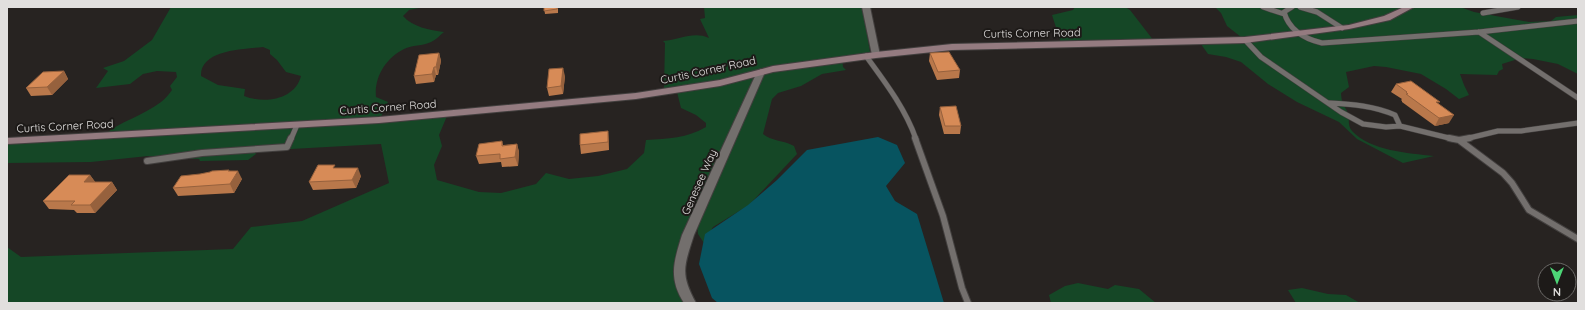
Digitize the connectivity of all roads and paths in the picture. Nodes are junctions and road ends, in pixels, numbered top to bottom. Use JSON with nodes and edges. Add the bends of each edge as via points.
{"nodes":[{"id":1,"x":866,"y":7,"type":"edge"},
{"id":2,"x":1263,"y":7,"type":"edge"},
{"id":3,"x":1292,"y":7,"type":"edge"},
{"id":4,"x":1300,"y":7,"type":"edge"},
{"id":5,"x":1410,"y":7,"type":"edge"},
{"id":6,"x":1518,"y":7,"type":"edge"},
{"id":7,"x":1483,"y":12,"type":"dead end"},
{"id":8,"x":1284,"y":14,"type":"junction"},
{"id":9,"x":1578,"y":21,"type":"edge"},
{"id":10,"x":1342,"y":28,"type":"junction"},
{"id":11,"x":1479,"y":32,"type":"junction"},
{"id":12,"x":1300,"y":34,"type":"junction"},
{"id":13,"x":1245,"y":40,"type":"junction"},
{"id":14,"x":876,"y":55,"type":"junction"},
{"id":15,"x":866,"y":56,"type":"junction"},
{"id":16,"x":761,"y":72,"type":"junction"},
{"id":17,"x":1578,"y":98,"type":"edge"},
{"id":18,"x":1329,"y":104,"type":"junction"},
{"id":19,"x":1578,"y":123,"type":"edge"},
{"id":20,"x":296,"y":125,"type":"junction"},
{"id":21,"x":1400,"y":126,"type":"junction"},
{"id":22,"x":1459,"y":140,"type":"junction"},
{"id":23,"x":7,"y":141,"type":"edge"},
{"id":24,"x":147,"y":161,"type":"dead end"},
{"id":25,"x":1578,"y":239,"type":"edge"},
{"id":26,"x":690,"y":303,"type":"edge"},
{"id":27,"x":968,"y":303,"type":"edge"}],
"edges":[{"from":1,"to":14,"type":"street"},
{"from":2,"to":8,"type":"lane"},
{"from":3,"to":8,"type":"lane"},
{"from":4,"to":10,"type":"lane","via":[[1319,14]]},
{"from":5,"to":10,"type":"street","name":"Curtis Corner Road","via":[[1387,18]]},
{"from":6,"to":7,"type":"lane"},
{"from":8,"to":12,"type":"lane"},
{"from":9,"to":11,"type":"lane"},
{"from":10,"to":12,"type":"street","name":"Curtis Corner Road"},
{"from":11,"to":12,"type":"lane","via":[[1334,43],[1313,41]]},
{"from":11,"to":17,"type":"lane"},
{"from":12,"to":13,"type":"street","name":"Curtis Corner Road"},
{"from":13,"to":14,"type":"street","name":"Curtis Corner Road","via":[[972,45]]},
{"from":13,"to":18,"type":"lane","via":[[1261,57]]},
{"from":14,"to":15,"type":"street","name":"Curtis Corner Road"},
{"from":15,"to":16,"type":"street","name":"Curtis Corner Road"},
{"from":15,"to":27,"type":"lane","via":[[911,124],[943,216]]},
{"from":16,"to":20,"type":"street","name":"Curtis Corner Road","via":[[697,87],[636,96],[379,120]]},
{"from":16,"to":26,"type":"street","name":"Genesee Way","via":[[688,235],[682,254],[679,278],[683,294]]},
{"from":18,"to":21,"type":"lane","via":[[1363,124]]},
{"from":18,"to":21,"type":"lane","via":[[1365,105],[1383,109],[1394,115]]},
{"from":19,"to":22,"type":"lane","via":[[1498,131]]},
{"from":20,"to":23,"type":"street","name":"Curtis Corner Road"},
{"from":20,"to":24,"type":"lane","via":[[287,146],[202,153]]},
{"from":21,"to":22,"type":"lane"},
{"from":22,"to":25,"type":"lane","via":[[1503,173],[1529,210]]}]}
